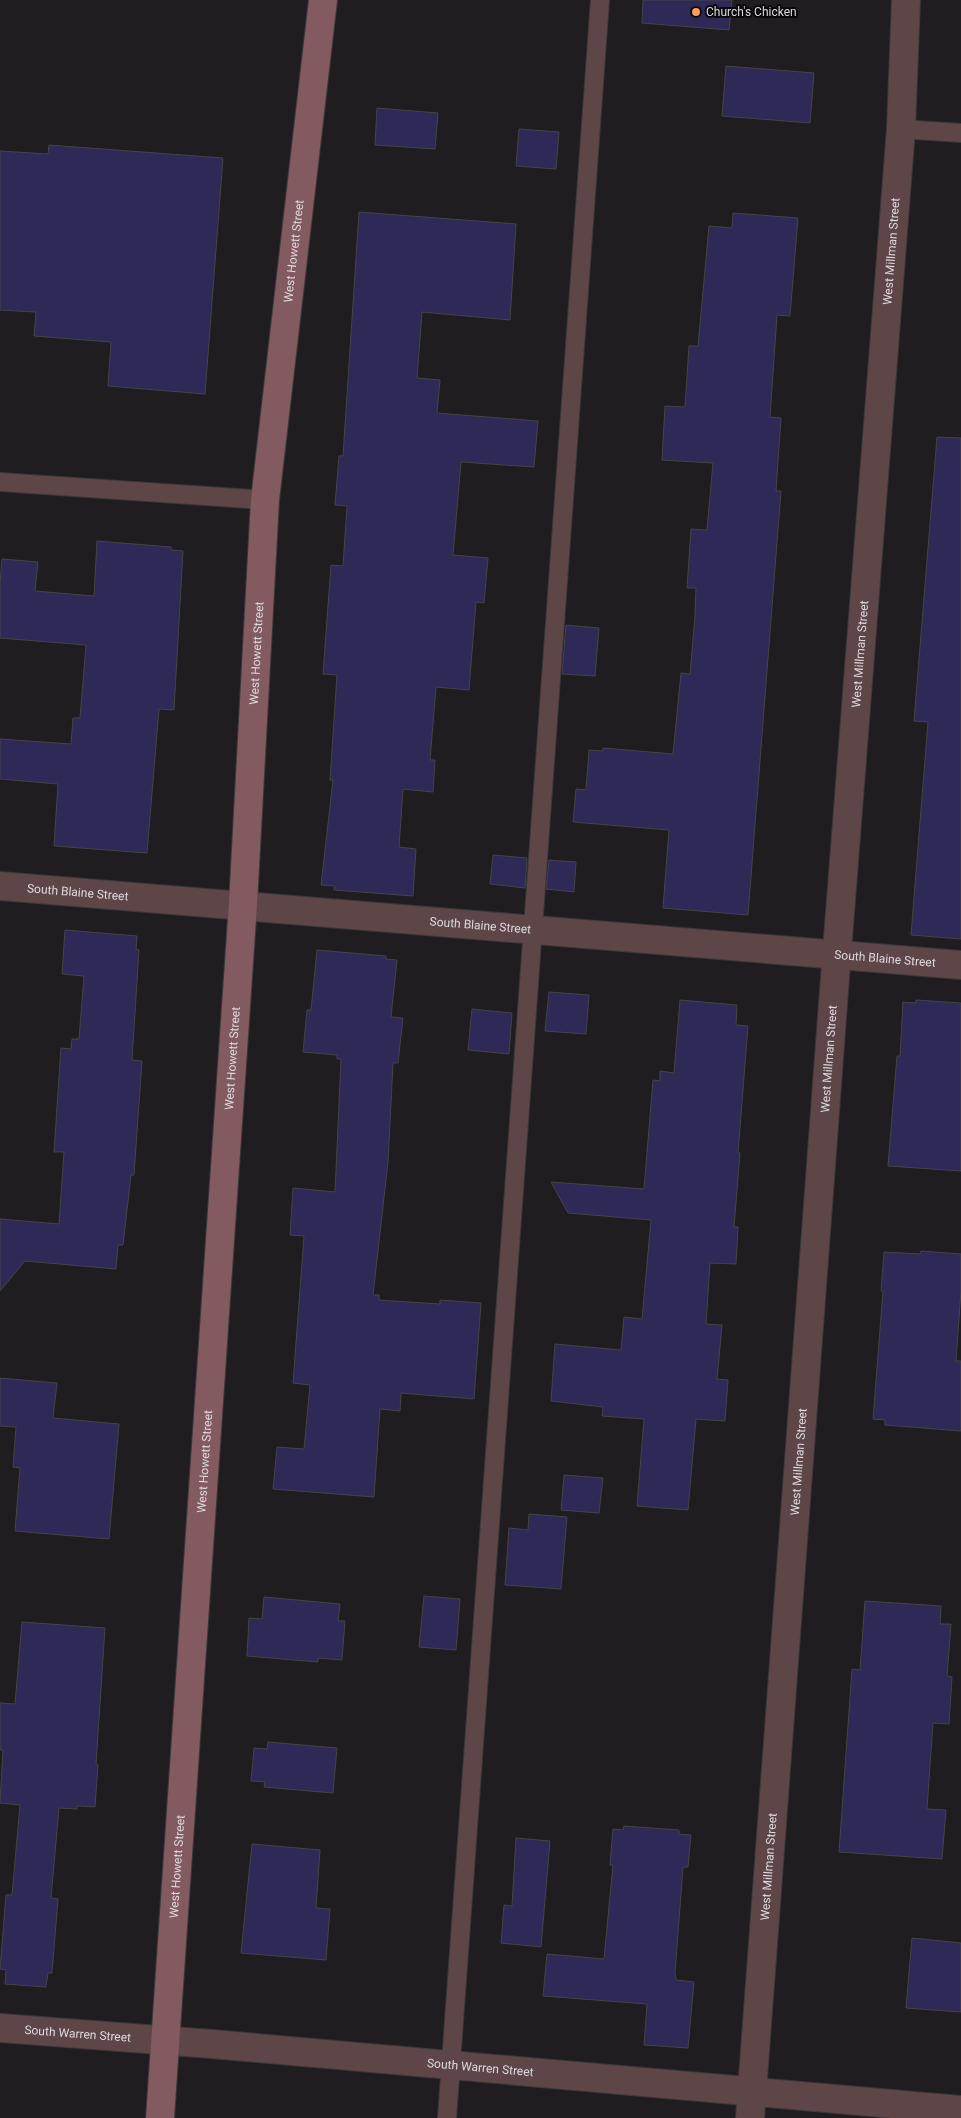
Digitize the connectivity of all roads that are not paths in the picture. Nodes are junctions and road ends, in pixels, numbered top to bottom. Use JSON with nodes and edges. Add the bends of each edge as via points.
{"nodes":[{"id":1,"x":323,"y":0,"type":"edge"},
{"id":2,"x":600,"y":0,"type":"edge"},
{"id":3,"x":906,"y":0,"type":"edge"},
{"id":4,"x":901,"y":128,"type":"junction"},
{"id":5,"x":961,"y":133,"type":"edge"},
{"id":6,"x":0,"y":482,"type":"edge"},
{"id":7,"x":265,"y":500,"type":"junction"},
{"id":8,"x":0,"y":886,"type":"edge"},
{"id":9,"x":243,"y":904,"type":"junction"},
{"id":10,"x":533,"y":929,"type":"junction"},
{"id":11,"x":838,"y":955,"type":"junction"},
{"id":12,"x":961,"y":965,"type":"edge"},
{"id":13,"x":0,"y":2028,"type":"edge"},
{"id":14,"x":166,"y":2042,"type":"junction"},
{"id":15,"x":451,"y":2066,"type":"junction"},
{"id":16,"x":751,"y":2105,"type":"edge"},
{"id":17,"x":961,"y":2110,"type":"edge"},
{"id":18,"x":160,"y":2118,"type":"edge"},
{"id":19,"x":447,"y":2118,"type":"edge"}],
"edges":[{"from":1,"to":7,"type":"main road","name":"West Howett Street"},
{"from":2,"to":10,"type":"lane"},
{"from":3,"to":4,"type":"street","name":"West Millman Street"},
{"from":4,"to":5,"type":"lane"},
{"from":4,"to":11,"type":"street","name":"West Millman Street"},
{"from":6,"to":7,"type":"lane"},
{"from":7,"to":9,"type":"main road","name":"West Howett Street"},
{"from":8,"to":9,"type":"street","name":"South Blaine Street"},
{"from":9,"to":10,"type":"street","name":"South Blaine Street"},
{"from":9,"to":14,"type":"main road","name":"West Howett Street"},
{"from":10,"to":11,"type":"street","name":"South Blaine Street"},
{"from":10,"to":15,"type":"lane"},
{"from":11,"to":12,"type":"street","name":"South Blaine Street"},
{"from":11,"to":16,"type":"street","name":"West Millman Street"},
{"from":13,"to":14,"type":"street","name":"South Warren Street"},
{"from":14,"to":15,"type":"street","name":"South Warren Street"},
{"from":14,"to":18,"type":"main road","name":"West Howett Street"},
{"from":15,"to":16,"type":"street","name":"South Warren Street"},
{"from":15,"to":19,"type":"lane"},
{"from":16,"to":17,"type":"street","name":"South Warren Street"}]}
